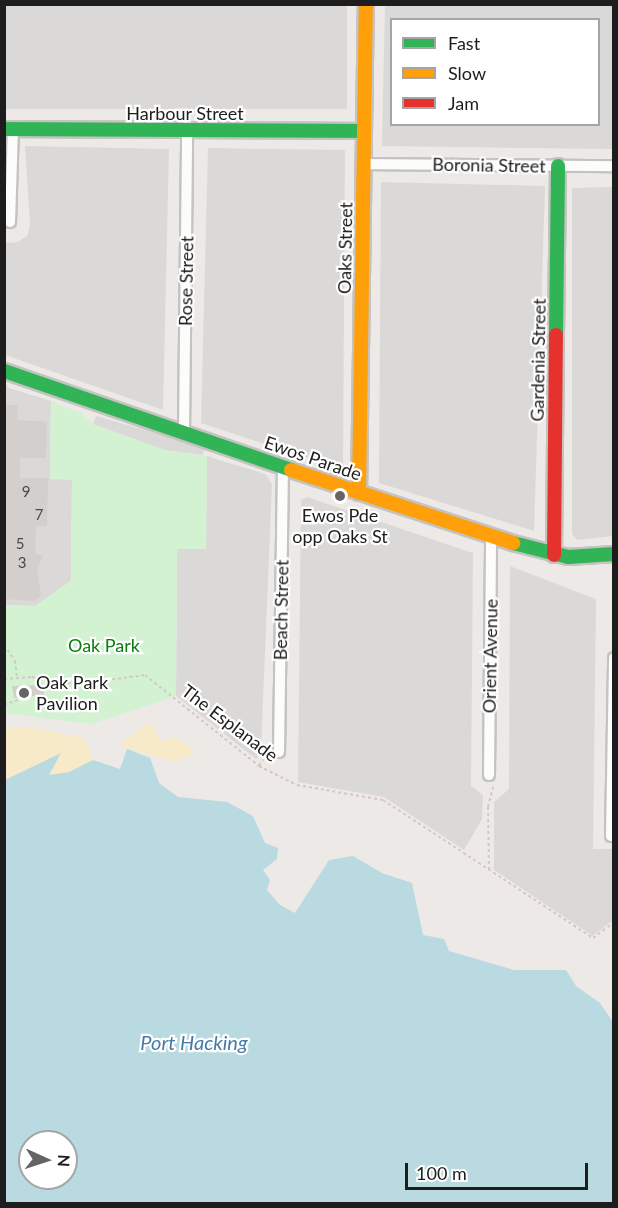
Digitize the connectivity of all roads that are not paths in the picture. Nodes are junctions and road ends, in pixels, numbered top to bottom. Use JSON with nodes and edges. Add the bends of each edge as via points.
{"nodes":[{"id":1,"x":366,"y":4,"type":"edge"},
{"id":2,"x":9,"y":129,"type":"edge"},
{"id":3,"x":187,"y":131,"type":"junction"},
{"id":4,"x":364,"y":131,"type":"junction"},
{"id":5,"x":364,"y":164,"type":"junction"},
{"id":6,"x":558,"y":166,"type":"junction"},
{"id":7,"x":614,"y":166,"type":"edge"},
{"id":8,"x":10,"y":222,"type":"dead end"},
{"id":9,"x":4,"y":371,"type":"edge"},
{"id":10,"x":184,"y":432,"type":"junction"},
{"id":11,"x":283,"y":467,"type":"junction"},
{"id":12,"x":359,"y":493,"type":"junction"},
{"id":13,"x":491,"y":538,"type":"junction"},
{"id":14,"x":614,"y":554,"type":"edge"},
{"id":15,"x":554,"y":555,"type":"junction"},
{"id":16,"x":614,"y":658,"type":"edge"},
{"id":17,"x":279,"y":752,"type":"dead end"},
{"id":18,"x":489,"y":775,"type":"road end"},
{"id":19,"x":611,"y":836,"type":"dead end"}],
"edges":[{"from":1,"to":4,"type":"street","name":"Oaks Street"},
{"from":2,"to":3,"type":"street","name":"Harbour Street"},
{"from":2,"to":8,"type":"street"},
{"from":3,"to":4,"type":"street","name":"Harbour Street"},
{"from":3,"to":10,"type":"street","name":"Rose Street"},
{"from":4,"to":5,"type":"street","name":"Oaks Street"},
{"from":5,"to":6,"type":"street","name":"Boronia Street"},
{"from":5,"to":12,"type":"street","name":"Oaks Street"},
{"from":6,"to":7,"type":"street","name":"Boronia Street"},
{"from":6,"to":15,"type":"street","name":"Gardenia Street"},
{"from":9,"to":10,"type":"street","name":"Ewos Parade"},
{"from":10,"to":11,"type":"street","name":"Ewos Parade"},
{"from":11,"to":12,"type":"street","name":"Ewos Parade"},
{"from":11,"to":17,"type":"street","name":"Beach Street"},
{"from":12,"to":13,"type":"street","name":"Ewos Parade"},
{"from":13,"to":15,"type":"street","name":"Ewos Parade"},
{"from":13,"to":18,"type":"street","name":"Orient Avenue"},
{"from":14,"to":15,"type":"street","name":"Ewos Parade","via":[[585,558]]},
{"from":16,"to":19,"type":"street"}]}
